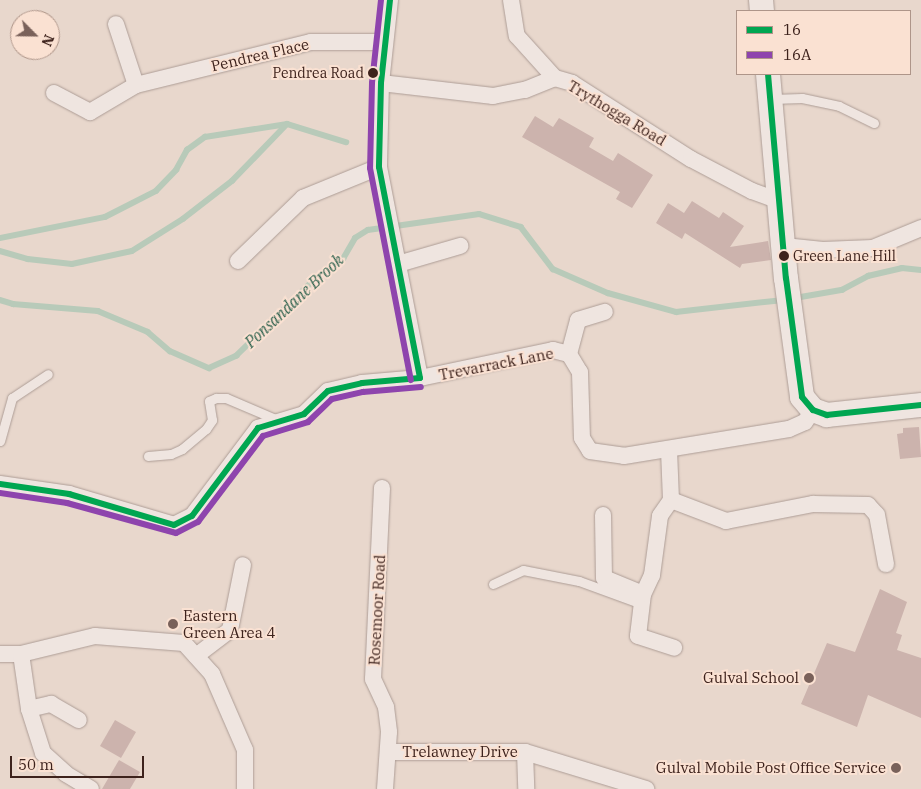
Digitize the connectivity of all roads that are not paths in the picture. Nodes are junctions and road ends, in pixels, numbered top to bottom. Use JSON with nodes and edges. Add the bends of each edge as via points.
{"nodes":[{"id":1,"x":390,"y":0,"type":"edge"},
{"id":2,"x":511,"y":0,"type":"edge"},
{"id":3,"x":116,"y":24,"type":"dead end"},
{"id":4,"x":385,"y":42,"type":"junction"},
{"id":5,"x":768,"y":75,"type":"edge"},
{"id":6,"x":556,"y":78,"type":"junction"},
{"id":7,"x":381,"y":82,"type":"junction"},
{"id":8,"x":136,"y":85,"type":"junction"},
{"id":9,"x":54,"y":93,"type":"dead end"},
{"id":10,"x":771,"y":99,"type":"junction"},
{"id":11,"x":874,"y":123,"type":"dead end"},
{"id":12,"x":379,"y":167,"type":"junction"},
{"id":13,"x":782,"y":202,"type":"junction"},
{"id":14,"x":921,"y":228,"type":"edge"},
{"id":15,"x":460,"y":246,"type":"dead end"},
{"id":16,"x":784,"y":246,"type":"junction"},
{"id":17,"x":238,"y":261,"type":"dead end"},
{"id":18,"x":398,"y":264,"type":"junction"},
{"id":19,"x":605,"y":312,"type":"dead end"},
{"id":20,"x":569,"y":354,"type":"junction"},
{"id":21,"x":48,"y":374,"type":"dead end"},
{"id":22,"x":420,"y":378,"type":"junction"},
{"id":23,"x":921,"y":405,"type":"edge"},
{"id":24,"x":814,"y":410,"type":"junction"},
{"id":25,"x":283,"y":422,"type":"junction"},
{"id":26,"x":0,"y":441,"type":"edge"},
{"id":27,"x":669,"y":450,"type":"junction"},
{"id":28,"x":148,"y":456,"type":"dead end"},
{"id":29,"x":0,"y":484,"type":"edge"},
{"id":30,"x":382,"y":488,"type":"dead end"},
{"id":31,"x":671,"y":500,"type":"junction"},
{"id":32,"x":603,"y":515,"type":"dead end"},
{"id":33,"x":886,"y":564,"type":"dead end"},
{"id":34,"x":243,"y":565,"type":"dead end"},
{"id":35,"x":493,"y":584,"type":"dead end"},
{"id":36,"x":642,"y":599,"type":"junction"},
{"id":37,"x":674,"y":648,"type":"dead end"},
{"id":38,"x":0,"y":654,"type":"edge"},
{"id":39,"x":21,"y":654,"type":"junction"},
{"id":40,"x":196,"y":656,"type":"junction"},
{"id":41,"x":29,"y":709,"type":"junction"},
{"id":42,"x":79,"y":720,"type":"dead end"},
{"id":43,"x":388,"y":752,"type":"junction"},
{"id":44,"x":525,"y":752,"type":"junction"},
{"id":45,"x":91,"y":789,"type":"edge"},
{"id":46,"x":245,"y":789,"type":"edge"},
{"id":47,"x":385,"y":789,"type":"edge"},
{"id":48,"x":526,"y":789,"type":"edge"},
{"id":49,"x":646,"y":789,"type":"edge"}],
"edges":[{"from":1,"to":4,"type":"street"},
{"from":2,"to":6,"type":"street","via":[[517,36]]},
{"from":3,"to":8,"type":"street"},
{"from":4,"to":7,"type":"street"},
{"from":4,"to":8,"type":"street","name":"Pendrea Place","via":[[311,42]]},
{"from":5,"to":10,"type":"main road"},
{"from":6,"to":7,"type":"street","name":"Trythogga Road","via":[[525,90],[493,96]]},
{"from":6,"to":13,"type":"street","name":"Trythogga Road","via":[[572,83],[691,158],[752,191]]},
{"from":7,"to":12,"type":"street"},
{"from":8,"to":9,"type":"street","name":"Pendrea Place","via":[[90,112]]},
{"from":10,"to":11,"type":"lane","via":[[802,98],[839,106]]},
{"from":10,"to":13,"type":"main road"},
{"from":12,"to":17,"type":"street","via":[[303,198]]},
{"from":12,"to":18,"type":"street"},
{"from":13,"to":16,"type":"main road"},
{"from":14,"to":16,"type":"street","via":[[873,248],[823,250]]},
{"from":15,"to":18,"type":"street"},
{"from":16,"to":24,"type":"main road","via":[[802,397]]},
{"from":18,"to":22,"type":"street"},
{"from":19,"to":20,"type":"street","via":[[578,320]]},
{"from":20,"to":22,"type":"street","name":"Trevarrack Lane","via":[[553,350]]},
{"from":20,"to":27,"type":"street","name":"Trevarrack Lane","via":[[580,372],[582,438],[590,451],[624,456]]},
{"from":21,"to":26,"type":"lane","via":[[12,398]]},
{"from":22,"to":25,"type":"street","name":"Trevarrack Lane","via":[[362,383],[328,391],[304,414]]},
{"from":23,"to":24,"type":"main road","via":[[827,415]]},
{"from":24,"to":27,"type":"street","name":"Trevarrack Lane","via":[[805,422],[789,429]]},
{"from":25,"to":28,"type":"lane","via":[[226,398],[216,398],[209,401],[212,420],[206,429],[171,454]]},
{"from":25,"to":29,"type":"street","name":"Trevarrack Lane","via":[[258,428],[192,516],[174,525],[69,494]]},
{"from":27,"to":31,"type":"street"},
{"from":30,"to":43,"type":"street","name":"Rosemoor Road","via":[[373,679],[386,707]]},
{"from":31,"to":33,"type":"street","via":[[726,521],[813,504],[868,505],[877,515]]},
{"from":31,"to":36,"type":"street","via":[[660,516],[652,575]]},
{"from":32,"to":36,"type":"street","via":[[604,578]]},
{"from":34,"to":40,"type":"street","via":[[230,630]]},
{"from":35,"to":36,"type":"lane","via":[[523,570],[579,581]]},
{"from":36,"to":37,"type":"street","via":[[638,636]]},
{"from":38,"to":39,"type":"street"},
{"from":39,"to":40,"type":"street","via":[[95,636],[184,643]]},
{"from":39,"to":41,"type":"street"},
{"from":40,"to":46,"type":"street","via":[[212,674],[245,750]]},
{"from":41,"to":42,"type":"street","via":[[51,704]]},
{"from":41,"to":45,"type":"street","via":[[42,753],[66,774]]},
{"from":43,"to":44,"type":"street","name":"Trelawney Drive"},
{"from":43,"to":47,"type":"street","name":"Rosemoor Road"},
{"from":44,"to":48,"type":"street"},
{"from":44,"to":49,"type":"street","name":"Trelawney Drive"}]}
